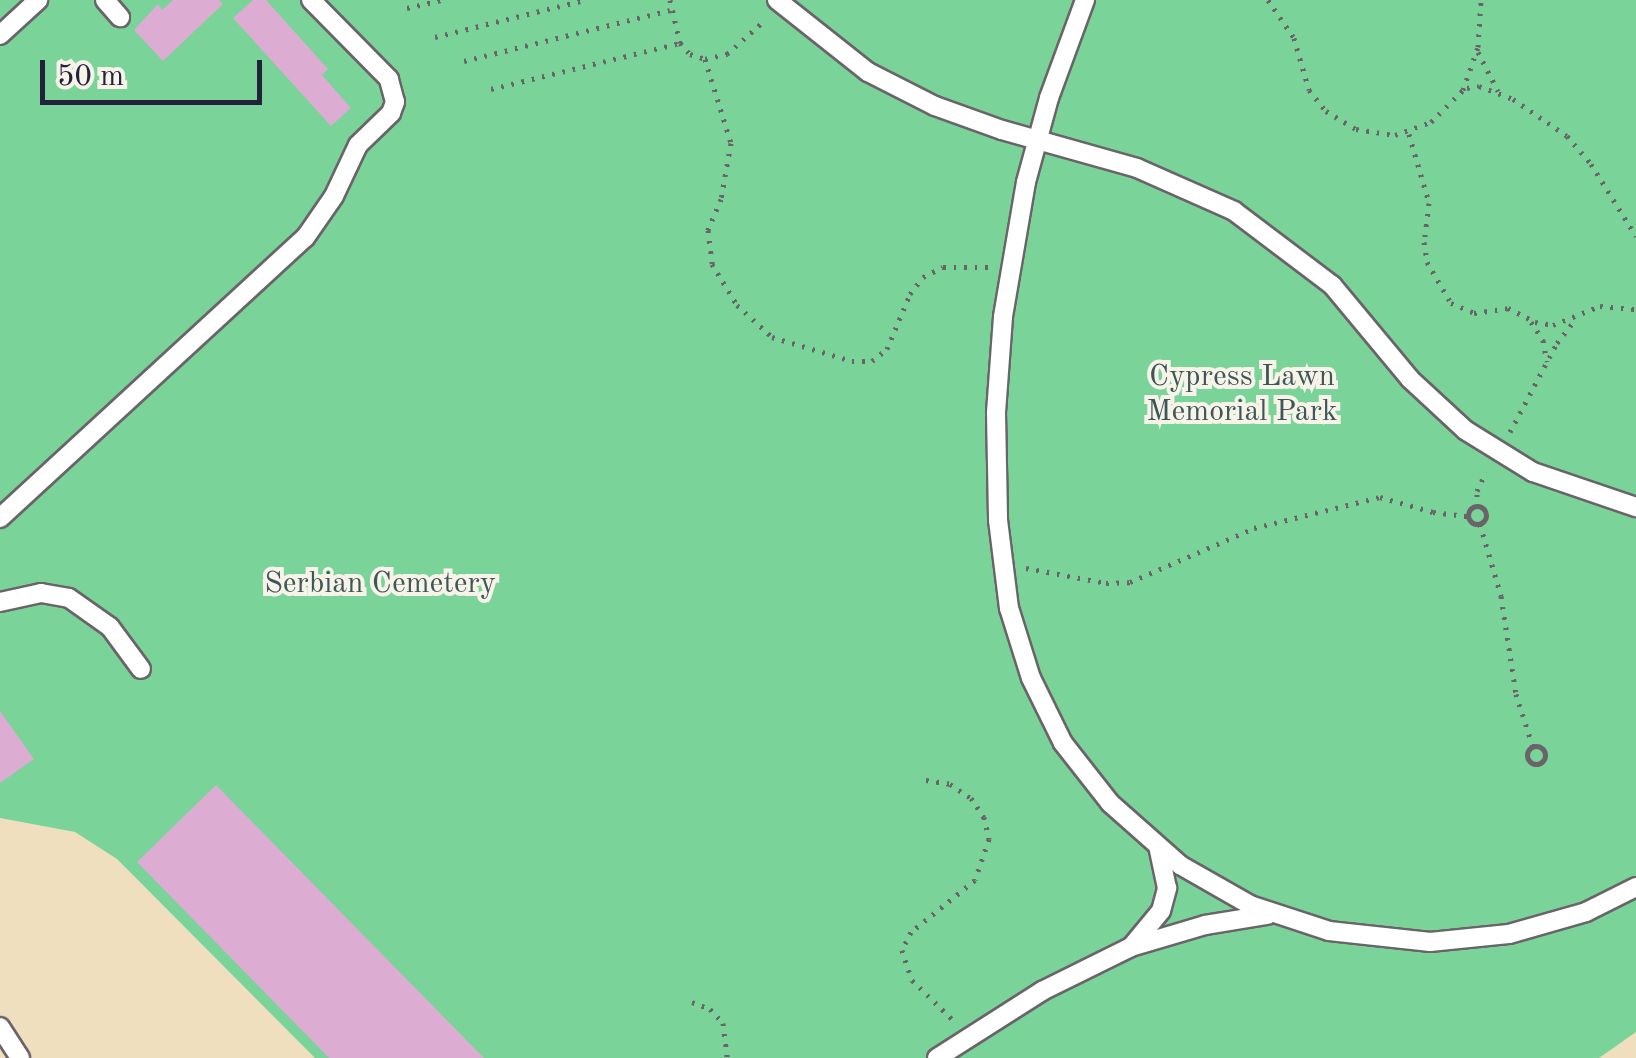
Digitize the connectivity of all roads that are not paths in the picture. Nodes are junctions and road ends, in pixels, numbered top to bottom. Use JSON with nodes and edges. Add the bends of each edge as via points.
{"nodes":[{"id":1,"x":38,"y":0,"type":"edge"},
{"id":2,"x":105,"y":0,"type":"edge"},
{"id":3,"x":312,"y":0,"type":"edge"},
{"id":4,"x":1085,"y":0,"type":"edge"},
{"id":5,"x":779,"y":2,"type":"edge"},
{"id":6,"x":120,"y":17,"type":"dead end"},
{"id":7,"x":0,"y":36,"type":"edge"},
{"id":8,"x":1037,"y":140,"type":"junction"},
{"id":9,"x":1636,"y":508,"type":"edge"},
{"id":10,"x":0,"y":518,"type":"edge"},
{"id":11,"x":0,"y":602,"type":"edge"},
{"id":12,"x":141,"y":669,"type":"dead end"},
{"id":13,"x":1159,"y":850,"type":"junction"},
{"id":14,"x":1636,"y":887,"type":"edge"},
{"id":15,"x":1275,"y":915,"type":"junction"},
{"id":16,"x":1131,"y":947,"type":"junction"},
{"id":17,"x":0,"y":1027,"type":"edge"},
{"id":18,"x":20,"y":1058,"type":"edge"},
{"id":19,"x":937,"y":1058,"type":"edge"}],
"edges":[{"from":1,"to":7,"type":"lane"},
{"from":2,"to":6,"type":"lane"},
{"from":3,"to":10,"type":"lane","via":[[382,69],[394,91],[391,113],[358,144],[305,238]]},
{"from":4,"to":8,"type":"lane"},
{"from":5,"to":8,"type":"lane","via":[[838,51],[902,90]]},
{"from":8,"to":9,"type":"lane","via":[[1137,168],[1234,211],[1332,285],[1410,379],[1465,430],[1533,472]]},
{"from":8,"to":13,"type":"lane","via":[[1010,270],[996,413],[1002,570],[1019,645],[1045,711],[1085,775]]},
{"from":11,"to":12,"type":"lane","via":[[40,593],[70,598],[110,627]]},
{"from":13,"to":15,"type":"lane","via":[[1226,894]]},
{"from":13,"to":16,"type":"lane","via":[[1167,888],[1162,911]]},
{"from":14,"to":15,"type":"lane","via":[[1548,925],[1468,939],[1358,937]]},
{"from":15,"to":16,"type":"lane","via":[[1228,919]]},
{"from":16,"to":19,"type":"lane","via":[[1042,991]]},
{"from":17,"to":18,"type":"lane"}]}
